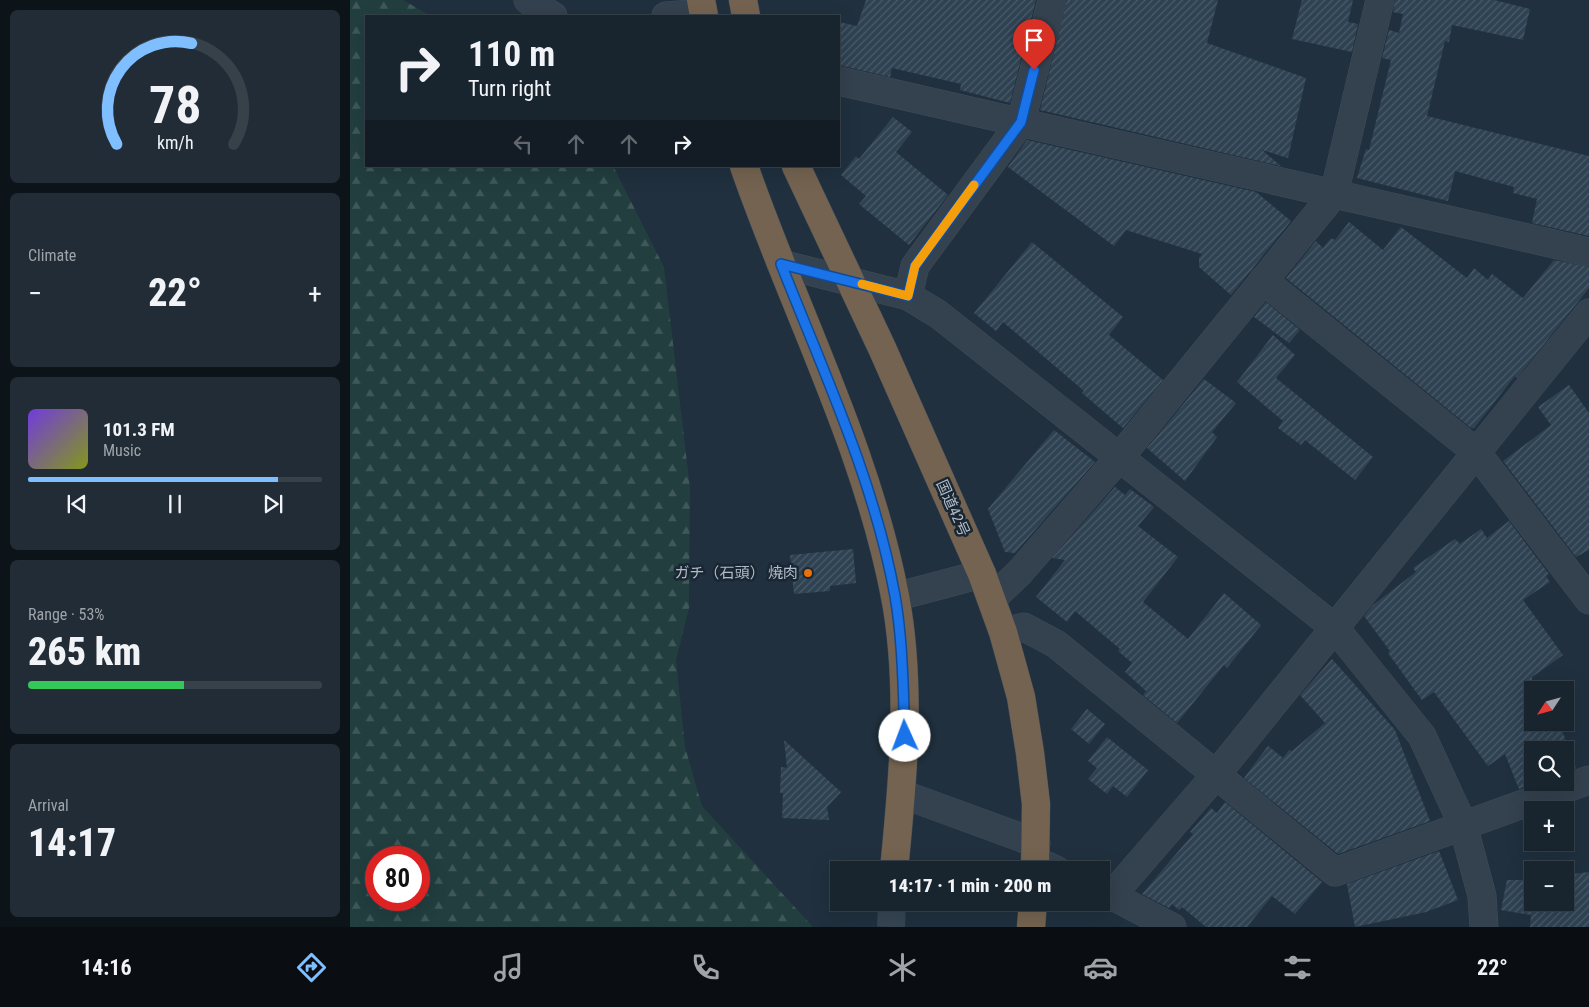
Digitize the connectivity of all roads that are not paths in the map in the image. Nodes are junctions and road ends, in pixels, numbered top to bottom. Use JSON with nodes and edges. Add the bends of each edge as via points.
{"nodes":[{"id":1,"x":528,"y":0,"type":"edge"},
{"id":2,"x":743,"y":0,"type":"edge"},
{"id":3,"x":1052,"y":0,"type":"edge"},
{"id":4,"x":1380,"y":0,"type":"edge"},
{"id":5,"x":703,"y":10,"type":"edge"},
{"id":6,"x":551,"y":15,"type":"edge"},
{"id":7,"x":672,"y":15,"type":"edge"},
{"id":8,"x":746,"y":15,"type":"edge"},
{"id":9,"x":840,"y":81,"type":"edge"},
{"id":10,"x":1021,"y":122,"type":"junction"},
{"id":11,"x":744,"y":167,"type":"edge"},
{"id":12,"x":796,"y":167,"type":"edge"},
{"id":13,"x":1334,"y":194,"type":"junction"},
{"id":14,"x":1589,"y":252,"type":"edge"},
{"id":15,"x":781,"y":264,"type":"junction"},
{"id":16,"x":1263,"y":280,"type":"junction"},
{"id":17,"x":850,"y":281,"type":"junction"},
{"id":18,"x":908,"y":296,"type":"junction"},
{"id":19,"x":1584,"y":330,"type":"edge"},
{"id":20,"x":1476,"y":452,"type":"junction"},
{"id":21,"x":1119,"y":458,"type":"junction"},
{"id":22,"x":987,"y":586,"type":"junction"},
{"id":23,"x":895,"y":597,"type":"junction"},
{"id":24,"x":1589,"y":600,"type":"edge"},
{"id":25,"x":1334,"y":628,"type":"junction"},
{"id":26,"x":1003,"y":632,"type":"junction"},
{"id":27,"x":1215,"y":776,"type":"junction"},
{"id":28,"x":1589,"y":780,"type":"edge"},
{"id":29,"x":902,"y":794,"type":"junction"},
{"id":30,"x":1464,"y":825,"type":"junction"},
{"id":31,"x":895,"y":861,"type":"edge"},
{"id":32,"x":1041,"y":861,"type":"edge"},
{"id":33,"x":1110,"y":889,"type":"edge"},
{"id":34,"x":1110,"y":895,"type":"edge"},
{"id":35,"x":1032,"y":911,"type":"edge"},
{"id":36,"x":1031,"y":927,"type":"edge"},
{"id":37,"x":1172,"y":927,"type":"edge"},
{"id":38,"x":1484,"y":927,"type":"edge"}],
"edges":[{"from":1,"to":6,"type":"street"},
{"from":2,"to":8,"type":"highway"},
{"from":3,"to":10,"type":"street"},
{"from":4,"to":13,"type":"street"},
{"from":5,"to":7,"type":"street"},
{"from":9,"to":10,"type":"street"},
{"from":10,"to":13,"type":"street"},
{"from":10,"to":18,"type":"street","via":[[915,266]]},
{"from":11,"to":15,"type":"highway"},
{"from":12,"to":17,"type":"highway","name":"国道42号"},
{"from":13,"to":14,"type":"street"},
{"from":13,"to":16,"type":"street"},
{"from":15,"to":17,"type":"street"},
{"from":15,"to":23,"type":"highway","via":[[856,452],[879,524]]},
{"from":16,"to":20,"type":"street"},
{"from":16,"to":21,"type":"street"},
{"from":17,"to":18,"type":"street"},
{"from":17,"to":22,"type":"highway","name":"国道42号"},
{"from":18,"to":21,"type":"street","via":[[938,314]]},
{"from":19,"to":20,"type":"street"},
{"from":20,"to":24,"type":"street"},
{"from":20,"to":25,"type":"street"},
{"from":21,"to":22,"type":"street","via":[[1020,572]]},
{"from":21,"to":25,"type":"street"},
{"from":22,"to":23,"type":"street"},
{"from":22,"to":26,"type":"highway","name":"国道42号"},
{"from":23,"to":29,"type":"highway","via":[[905,736]]},
{"from":25,"to":27,"type":"street"},
{"from":25,"to":30,"type":"street","via":[[1422,736]]},
{"from":26,"to":27,"type":"street","via":[[1024,627],[1056,644]]},
{"from":26,"to":32,"type":"highway","name":"国道42号","via":[[1021,697]]},
{"from":27,"to":30,"type":"street","via":[[1335,872]]},
{"from":27,"to":33,"type":"street"},
{"from":28,"to":30,"type":"street"},
{"from":29,"to":31,"type":"highway"},
{"from":29,"to":32,"type":"street"},
{"from":30,"to":38,"type":"street","via":[[1482,896]]},
{"from":34,"to":37,"type":"street"},
{"from":35,"to":36,"type":"highway"}]}
